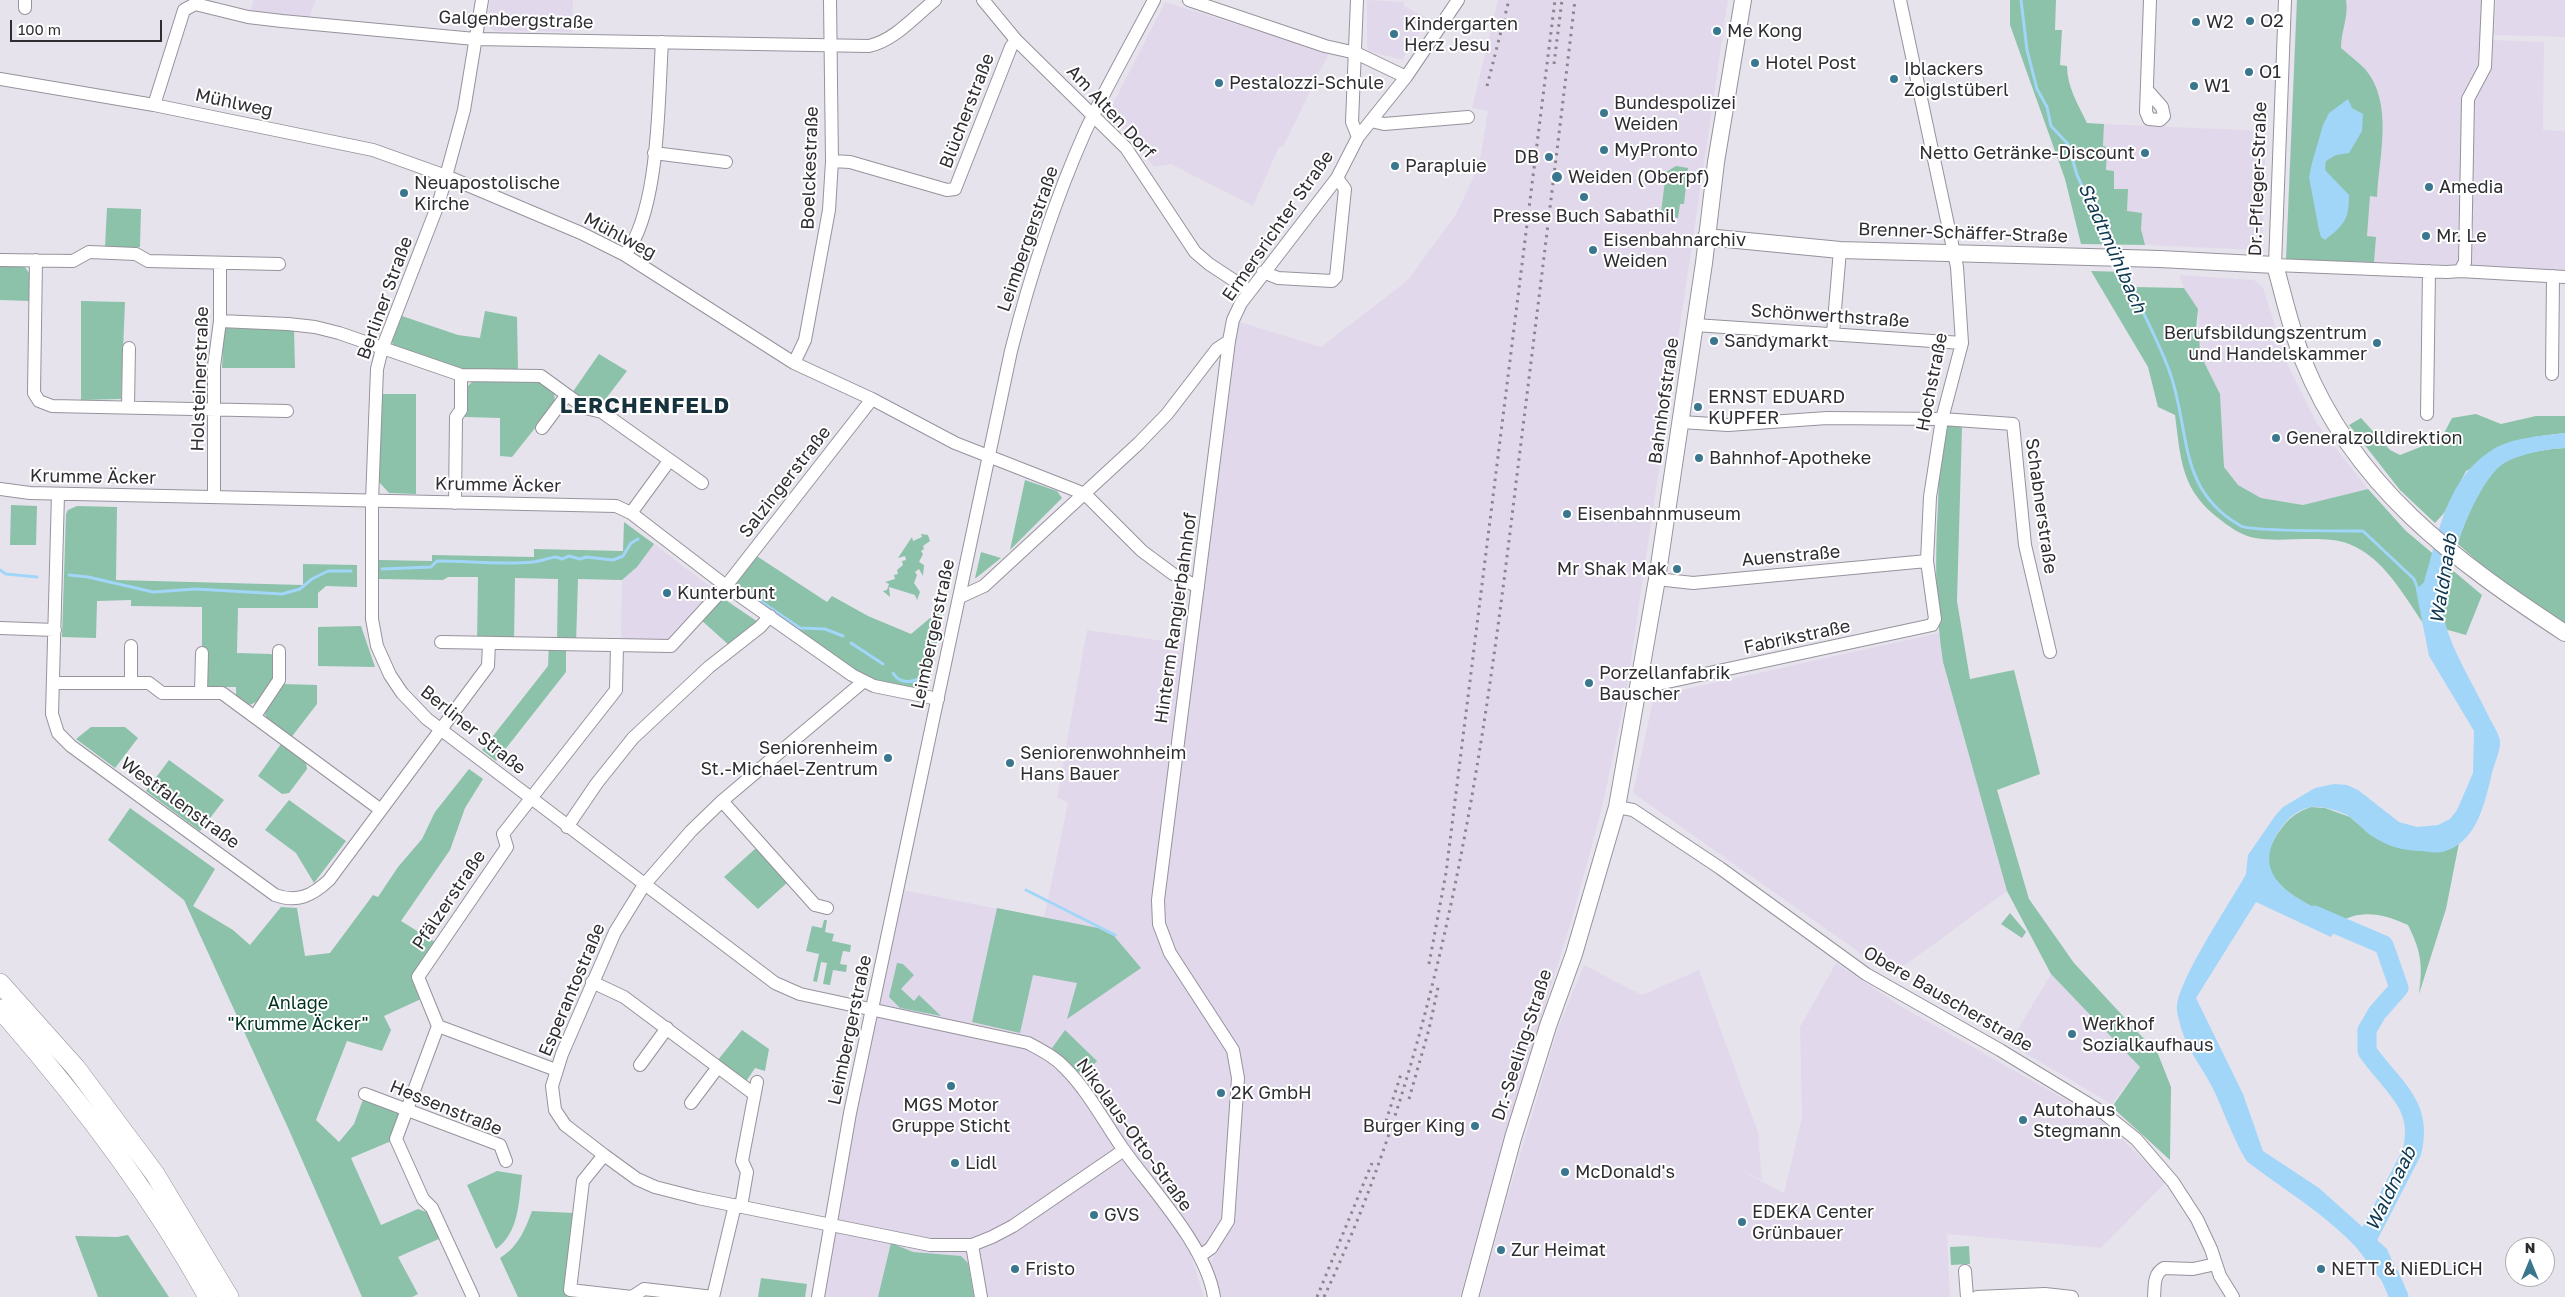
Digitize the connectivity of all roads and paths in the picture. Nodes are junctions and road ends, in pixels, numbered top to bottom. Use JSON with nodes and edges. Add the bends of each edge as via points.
{"nodes":[{"id":1,"x":482,"y":0,"type":"edge"},
{"id":2,"x":830,"y":0,"type":"edge"},
{"id":3,"x":935,"y":0,"type":"edge"},
{"id":4,"x":983,"y":0,"type":"edge"},
{"id":5,"x":1154,"y":0,"type":"edge"},
{"id":6,"x":1188,"y":0,"type":"edge"},
{"id":7,"x":1357,"y":0,"type":"edge"},
{"id":8,"x":1458,"y":0,"type":"edge"},
{"id":9,"x":1743,"y":0,"type":"edge"},
{"id":10,"x":1900,"y":0,"type":"edge"},
{"id":11,"x":2150,"y":0,"type":"edge"},
{"id":12,"x":2285,"y":0,"type":"edge"},
{"id":13,"x":2488,"y":0,"type":"edge"},
{"id":14,"x":474,"y":39,"type":"junction"},
{"id":15,"x":1016,"y":40,"type":"junction"},
{"id":16,"x":662,"y":42,"type":"junction"},
{"id":17,"x":830,"y":46,"type":"junction"},
{"id":18,"x":1356,"y":53,"type":"junction"},
{"id":19,"x":1406,"y":76,"type":"junction"},
{"id":20,"x":0,"y":79,"type":"edge"},
{"id":21,"x":2147,"y":90,"type":"dead end"},
{"id":22,"x":154,"y":105,"type":"junction"},
{"id":23,"x":1094,"y":114,"type":"junction"},
{"id":24,"x":1468,"y":117,"type":"dead end"},
{"id":25,"x":1371,"y":121,"type":"junction"},
{"id":26,"x":1358,"y":137,"type":"junction"},
{"id":27,"x":654,"y":153,"type":"junction"},
{"id":28,"x":832,"y":161,"type":"junction"},
{"id":29,"x":726,"y":162,"type":"dead end"},
{"id":30,"x":446,"y":176,"type":"junction"},
{"id":31,"x":1337,"y":178,"type":"junction"},
{"id":32,"x":1706,"y":238,"type":"junction"},
{"id":33,"x":1840,"y":250,"type":"junction"},
{"id":34,"x":1954,"y":254,"type":"junction"},
{"id":35,"x":625,"y":255,"type":"junction"},
{"id":36,"x":0,"y":260,"type":"edge"},
{"id":37,"x":36,"y":260,"type":"junction"},
{"id":38,"x":220,"y":263,"type":"junction"},
{"id":39,"x":280,"y":264,"type":"dead end"},
{"id":40,"x":2275,"y":265,"type":"junction"},
{"id":41,"x":2463,"y":266,"type":"junction"},
{"id":42,"x":2429,"y":271,"type":"junction"},
{"id":43,"x":1263,"y":272,"type":"junction"},
{"id":44,"x":2559,"y":276,"type":"edge"},
{"id":45,"x":1250,"y":291,"type":"junction"},
{"id":46,"x":220,"y":321,"type":"junction"},
{"id":47,"x":1695,"y":325,"type":"junction"},
{"id":48,"x":1833,"y":333,"type":"junction"},
{"id":49,"x":1229,"y":341,"type":"junction"},
{"id":50,"x":1962,"y":344,"type":"junction"},
{"id":51,"x":129,"y":348,"type":"dead end"},
{"id":52,"x":382,"y":348,"type":"junction"},
{"id":53,"x":794,"y":363,"type":"junction"},
{"id":54,"x":2552,"y":374,"type":"dead end"},
{"id":55,"x":461,"y":375,"type":"junction"},
{"id":56,"x":566,"y":396,"type":"junction"},
{"id":57,"x":872,"y":399,"type":"junction"},
{"id":58,"x":128,"y":406,"type":"junction"},
{"id":59,"x":214,"y":408,"type":"junction"},
{"id":60,"x":286,"y":411,"type":"dead end"},
{"id":61,"x":2427,"y":414,"type":"dead end"},
{"id":62,"x":1942,"y":419,"type":"junction"},
{"id":63,"x":1681,"y":422,"type":"junction"},
{"id":64,"x":542,"y":428,"type":"dead end"},
{"id":65,"x":988,"y":456,"type":"junction"},
{"id":66,"x":669,"y":461,"type":"junction"},
{"id":67,"x":702,"y":483,"type":"dead end"},
{"id":68,"x":0,"y":489,"type":"edge"},
{"id":69,"x":58,"y":494,"type":"junction"},
{"id":70,"x":1085,"y":494,"type":"junction"},
{"id":71,"x":214,"y":497,"type":"junction"},
{"id":72,"x":372,"y":501,"type":"junction"},
{"id":73,"x":455,"y":503,"type":"junction"},
{"id":74,"x":631,"y":513,"type":"junction"},
{"id":75,"x":1927,"y":561,"type":"junction"},
{"id":76,"x":1657,"y":579,"type":"junction"},
{"id":77,"x":726,"y":586,"type":"junction"},
{"id":78,"x":1198,"y":587,"type":"junction"},
{"id":79,"x":960,"y":598,"type":"junction"},
{"id":80,"x":770,"y":616,"type":"junction"},
{"id":81,"x":1932,"y":626,"type":"joint"},
{"id":82,"x":0,"y":628,"type":"edge"},
{"id":83,"x":55,"y":630,"type":"junction"},
{"id":84,"x":2565,"y":633,"type":"edge"},
{"id":85,"x":441,"y":642,"type":"dead end"},
{"id":86,"x":489,"y":643,"type":"junction"},
{"id":87,"x":617,"y":645,"type":"junction"},
{"id":88,"x":131,"y":646,"type":"dead end"},
{"id":89,"x":279,"y":651,"type":"dead end"},
{"id":90,"x":2050,"y":652,"type":"dead end"},
{"id":91,"x":202,"y":653,"type":"dead end"},
{"id":92,"x":864,"y":681,"type":"junction"},
{"id":93,"x":1640,"y":682,"type":"junction"},
{"id":94,"x":54,"y":683,"type":"junction"},
{"id":95,"x":131,"y":683,"type":"junction"},
{"id":96,"x":201,"y":693,"type":"junction"},
{"id":97,"x":938,"y":699,"type":"junction"},
{"id":98,"x":255,"y":716,"type":"junction"},
{"id":99,"x":441,"y":729,"type":"junction"},
{"id":100,"x":530,"y":798,"type":"junction"},
{"id":101,"x":722,"y":801,"type":"junction"},
{"id":102,"x":1617,"y":807,"type":"junction"},
{"id":103,"x":381,"y":810,"type":"junction"},
{"id":104,"x":567,"y":827,"type":"junction"},
{"id":105,"x":644,"y":885,"type":"junction"},
{"id":106,"x":827,"y":908,"type":"dead end"},
{"id":107,"x":592,"y":982,"type":"junction"},
{"id":108,"x":0,"y":983,"type":"edge"},
{"id":109,"x":0,"y":1009,"type":"edge"},
{"id":110,"x":872,"y":1009,"type":"junction"},
{"id":111,"x":438,"y":1026,"type":"junction"},
{"id":112,"x":666,"y":1028,"type":"junction"},
{"id":113,"x":640,"y":1065,"type":"dead end"},
{"id":114,"x":718,"y":1068,"type":"junction"},
{"id":115,"x":556,"y":1070,"type":"junction"},
{"id":116,"x":366,"y":1094,"type":"dead end"},
{"id":117,"x":691,"y":1103,"type":"dead end"},
{"id":118,"x":407,"y":1110,"type":"junction"},
{"id":119,"x":1124,"y":1150,"type":"junction"},
{"id":120,"x":604,"y":1155,"type":"junction"},
{"id":121,"x":506,"y":1161,"type":"dead end"},
{"id":122,"x":738,"y":1206,"type":"junction"},
{"id":123,"x":830,"y":1225,"type":"junction"},
{"id":124,"x":972,"y":1245,"type":"junction"},
{"id":125,"x":1200,"y":1256,"type":"junction"},
{"id":126,"x":2216,"y":1264,"type":"junction"},
{"id":127,"x":1965,"y":1271,"type":"dead end"},
{"id":128,"x":208,"y":1297,"type":"edge"},
{"id":129,"x":229,"y":1297,"type":"edge"},
{"id":130,"x":472,"y":1297,"type":"edge"},
{"id":131,"x":713,"y":1297,"type":"edge"},
{"id":132,"x":818,"y":1297,"type":"edge"},
{"id":133,"x":981,"y":1297,"type":"edge"},
{"id":134,"x":1214,"y":1297,"type":"edge"},
{"id":135,"x":1470,"y":1297,"type":"edge"},
{"id":136,"x":1967,"y":1297,"type":"edge"},
{"id":137,"x":1977,"y":1297,"type":"edge"},
{"id":138,"x":2072,"y":1297,"type":"edge"},
{"id":139,"x":2154,"y":1297,"type":"edge"},
{"id":140,"x":2233,"y":1297,"type":"edge"}],
"edges":[{"from":1,"to":14,"type":"street","name":"Berliner Straße"},
{"from":2,"to":17,"type":"street","name":"Boelckestraße"},
{"from":3,"to":17,"type":"street","name":"Galgenbergstraße","via":[[882,43]]},
{"from":4,"to":15,"type":"street","name":"Am Alten Dorf"},
{"from":5,"to":23,"type":"street","name":"Leimbergerstraße"},
{"from":6,"to":18,"type":"street","via":[[1325,46]]},
{"from":7,"to":18,"type":"street"},
{"from":8,"to":19,"type":"street","name":"Ermersrichter Straße"},
{"from":9,"to":32,"type":"main road","name":"Bahnhofstraße"},
{"from":10,"to":34,"type":"street","name":"Hochstraße"},
{"from":11,"to":21,"type":"street"},
{"from":12,"to":40,"type":"street","name":"Dr.-Pfleger-Straße"},
{"from":13,"to":41,"type":"street","via":[[2485,67],[2468,100]]},
{"from":14,"to":16,"type":"street","name":"Galgenbergstraße"},
{"from":14,"to":22,"type":"street","name":"Galgenbergstraße","via":[[248,17],[195,4],[184,10]]},
{"from":14,"to":30,"type":"street","name":"Berliner Straße","via":[[464,110]]},
{"from":15,"to":23,"type":"street","name":"Am Alten Dorf"},
{"from":15,"to":28,"type":"street","name":"Blücherstraße","via":[[955,189],[947,190],[850,162]]},
{"from":16,"to":17,"type":"street","name":"Galgenbergstraße"},
{"from":16,"to":27,"type":"street"},
{"from":17,"to":28,"type":"street","name":"Boelckestraße"},
{"from":18,"to":19,"type":"street"},
{"from":18,"to":26,"type":"street","via":[[1352,122]]},
{"from":19,"to":25,"type":"street","name":"Ermersrichter Straße"},
{"from":20,"to":22,"type":"street","name":"Mühlweg"},
{"from":22,"to":30,"type":"street","name":"Mühlweg","via":[[373,150]]},
{"from":23,"to":45,"type":"street","name":"Am Alten Dorf","via":[[1138,164],[1195,252]]},
{"from":23,"to":65,"type":"street","name":"Leimbergerstraße","via":[[1046,230],[1019,320]]},
{"from":24,"to":25,"type":"street","via":[[1384,124]]},
{"from":25,"to":26,"type":"street","name":"Ermersrichter Straße"},
{"from":26,"to":31,"type":"street","name":"Ermersrichter Straße"},
{"from":27,"to":29,"type":"street"},
{"from":27,"to":35,"type":"street","via":[[647,200],[633,244]]},
{"from":28,"to":53,"type":"street","name":"Boelckestraße","via":[[820,271],[805,340]]},
{"from":30,"to":35,"type":"street","name":"Mühlweg"},
{"from":30,"to":52,"type":"street","name":"Berliner Straße","via":[[439,202]]},
{"from":31,"to":43,"type":"street","name":"Ermersrichter Straße"},
{"from":31,"to":43,"type":"street","via":[[1345,189],[1336,276],[1332,281],[1278,278]]},
{"from":32,"to":33,"type":"main road","name":"Brenner-Schäffer-Straße"},
{"from":32,"to":47,"type":"main road","name":"Bahnhofstraße"},
{"from":33,"to":34,"type":"main road","name":"Brenner-Schäffer-Straße"},
{"from":33,"to":48,"type":"street"},
{"from":34,"to":40,"type":"main road","name":"Brenner-Schäffer-Straße"},
{"from":34,"to":50,"type":"street","name":"Hochstraße","via":[[1958,267]]},
{"from":35,"to":53,"type":"street","name":"Mühlweg"},
{"from":36,"to":37,"type":"street"},
{"from":37,"to":38,"type":"street","via":[[73,261],[89,252],[136,254],[148,261]]},
{"from":37,"to":58,"type":"street","via":[[34,392],[39,401],[52,406]]},
{"from":38,"to":39,"type":"street"},
{"from":38,"to":46,"type":"street","name":"Holsteinerstraße"},
{"from":40,"to":42,"type":"street","name":"Brenner-Schäffer-Straße"},
{"from":40,"to":84,"type":"main road","name":"Dr.-Pfleger-Straße","via":[[2302,359],[2323,401],[2366,471],[2462,562]]},
{"from":41,"to":42,"type":"street","name":"Brenner-Schäffer-Straße"},
{"from":41,"to":44,"type":"street","name":"Brenner-Schäffer-Straße"},
{"from":42,"to":61,"type":"street"},
{"from":43,"to":45,"type":"street","name":"Ermersrichter Straße"},
{"from":44,"to":54,"type":"street","name":"Brenner-Schäffer-Straße"},
{"from":45,"to":49,"type":"street","name":"Ermersrichter Straße","via":[[1233,320]]},
{"from":46,"to":52,"type":"street","via":[[314,327]]},
{"from":46,"to":59,"type":"street","name":"Holsteinerstraße","via":[[214,366]]},
{"from":47,"to":48,"type":"street","name":"Schönwerthstraße"},
{"from":47,"to":63,"type":"main road","name":"Bahnhofstraße"},
{"from":48,"to":50,"type":"street","name":"Schönwerthstraße"},
{"from":49,"to":70,"type":"street","via":[[1218,349],[1139,444]]},
{"from":49,"to":78,"type":"street","name":"Hinterm Rangierbahnhof"},
{"from":50,"to":62,"type":"street","name":"Hochstraße"},
{"from":51,"to":58,"type":"street"},
{"from":52,"to":55,"type":"street"},
{"from":52,"to":72,"type":"street","name":"Berliner Straße","via":[[375,387]]},
{"from":53,"to":57,"type":"street","name":"Mühlweg"},
{"from":55,"to":56,"type":"street","via":[[541,376]]},
{"from":55,"to":73,"type":"street","via":[[461,410],[456,417]]},
{"from":56,"to":64,"type":"street"},
{"from":56,"to":66,"type":"street","via":[[585,408],[602,412]]},
{"from":57,"to":65,"type":"street","name":"Mühlweg","via":[[955,443]]},
{"from":57,"to":77,"type":"street","name":"Salzingerstraße"},
{"from":58,"to":59,"type":"street"},
{"from":59,"to":60,"type":"street"},
{"from":59,"to":71,"type":"street","name":"Holsteinerstraße"},
{"from":62,"to":63,"type":"street","name":"Schabnerstraße","via":[[1827,418],[1728,425]]},
{"from":62,"to":75,"type":"street","name":"Hochstraße","via":[[1930,497]]},
{"from":62,"to":90,"type":"street","name":"Schabnerstraße","via":[[2013,424],[2025,545]]},
{"from":63,"to":76,"type":"main road","name":"Bahnhofstraße"},
{"from":65,"to":70,"type":"street","name":"Mühlweg"},
{"from":65,"to":79,"type":"street","name":"Leimbergerstraße"},
{"from":66,"to":67,"type":"street"},
{"from":66,"to":74,"type":"street"},
{"from":68,"to":69,"type":"street","name":"Krumme Äcker"},
{"from":69,"to":71,"type":"street","name":"Krumme Äcker"},
{"from":69,"to":83,"type":"street","name":"Westfalenstraße"},
{"from":70,"to":78,"type":"street","via":[[1142,551],[1173,574]]},
{"from":70,"to":79,"type":"street","via":[[984,586]]},
{"from":71,"to":72,"type":"street","name":"Krumme Äcker"},
{"from":72,"to":73,"type":"street","name":"Krumme Äcker"},
{"from":72,"to":99,"type":"street","name":"Berliner Straße","via":[[370,595],[377,646],[402,693]]},
{"from":73,"to":74,"type":"street","name":"Krumme Äcker","via":[[603,504]]},
{"from":74,"to":77,"type":"street","name":"Krumme Äcker"},
{"from":75,"to":76,"type":"street","name":"Auenstraße","via":[[1692,583]]},
{"from":75,"to":81,"type":"street","name":"Hochstraße","via":[[1934,619]]},
{"from":76,"to":93,"type":"main road","name":"Bahnhofstraße"},
{"from":77,"to":80,"type":"street","name":"Krumme Äcker"},
{"from":77,"to":87,"type":"street","name":"Salzingerstraße","via":[[671,646]]},
{"from":78,"to":125,"type":"street","name":"Hinterm Rangierbahnhof","via":[[1158,900],[1161,934],[1233,1050],[1238,1078],[1228,1221],[1211,1248]]},
{"from":79,"to":97,"type":"street","name":"Leimbergerstraße"},
{"from":80,"to":92,"type":"street","name":"Krumme Äcker"},
{"from":80,"to":104,"type":"street","via":[[694,680],[633,738],[597,782]]},
{"from":81,"to":93,"type":"street","name":"Fabrikstraße","via":[[1658,684]]},
{"from":82,"to":83,"type":"street"},
{"from":83,"to":94,"type":"street","name":"Westfalenstraße"},
{"from":85,"to":86,"type":"street","name":"Salzingerstraße"},
{"from":86,"to":87,"type":"street","name":"Salzingerstraße"},
{"from":86,"to":99,"type":"street","name":"Westfalenstraße","via":[[488,666]]},
{"from":87,"to":100,"type":"street","via":[[616,690]]},
{"from":88,"to":95,"type":"street"},
{"from":89,"to":98,"type":"street","via":[[279,680]]},
{"from":91,"to":96,"type":"street"},
{"from":92,"to":97,"type":"street","name":"Krumme Äcker"},
{"from":92,"to":101,"type":"street","name":"Esperantostraße"},
{"from":93,"to":102,"type":"main road","name":"Bahnhofstraße"},
{"from":94,"to":95,"type":"street"},
{"from":94,"to":103,"type":"street","name":"Westfalenstraße","via":[[53,720],[63,738],[275,895],[287,900],[296,900],[317,891]]},
{"from":95,"to":96,"type":"street","via":[[148,683],[162,693]]},
{"from":96,"to":98,"type":"street","via":[[222,693]]},
{"from":97,"to":110,"type":"street","name":"Leimbergerstraße"},
{"from":98,"to":103,"type":"street"},
{"from":99,"to":100,"type":"street","name":"Berliner Straße"},
{"from":99,"to":103,"type":"street","name":"Westfalenstraße"},
{"from":100,"to":104,"type":"street","name":"Berliner Straße"},
{"from":100,"to":111,"type":"street","name":"Pfälzerstraße","via":[[503,834],[507,846],[418,977]]},
{"from":101,"to":105,"type":"street","name":"Esperantostraße"},
{"from":101,"to":106,"type":"street","via":[[815,905]]},
{"from":102,"to":126,"type":"street","name":"Obere Bauscherstraße","via":[[1633,810],[1720,868],[1866,974],[2105,1114],[2136,1139],[2164,1170],[2197,1219]]},
{"from":102,"to":135,"type":"main road","name":"Dr.-Seeling-Straße","via":[[1574,954],[1513,1138]]},
{"from":104,"to":105,"type":"street","name":"Berliner Straße"},
{"from":105,"to":107,"type":"street","name":"Esperantostraße","via":[[614,932]]},
{"from":105,"to":110,"type":"street","name":"Berliner Straße","via":[[775,983],[800,994]]},
{"from":107,"to":112,"type":"street","via":[[624,997]]},
{"from":107,"to":115,"type":"street","name":"Esperantostraße"},
{"from":108,"to":129,"type":"highway","via":[[76,1068],[155,1174]]},
{"from":109,"to":128,"type":"highway","via":[[66,1087],[115,1152]]},
{"from":110,"to":119,"type":"street","name":"Nikolaus-Otto-Straße","via":[[1028,1043],[1053,1058],[1080,1084]]},
{"from":110,"to":123,"type":"street","name":"Leimbergerstraße"},
{"from":111,"to":115,"type":"street"},
{"from":111,"to":118,"type":"street"},
{"from":112,"to":113,"type":"street"},
{"from":112,"to":114,"type":"street"},
{"from":114,"to":117,"type":"street"},
{"from":114,"to":122,"type":"street","via":[[755,1088],[742,1161],[747,1172]]},
{"from":115,"to":120,"type":"street","name":"Esperantostraße","via":[[552,1086],[555,1110],[565,1124]]},
{"from":116,"to":118,"type":"street","name":"Hessenstraße"},
{"from":118,"to":121,"type":"street","name":"Hessenstraße","via":[[500,1145]]},
{"from":118,"to":130,"type":"street","via":[[396,1139],[423,1199],[432,1208]]},
{"from":119,"to":124,"type":"street","via":[[1013,1226]]},
{"from":119,"to":125,"type":"street","name":"Nikolaus-Otto-Straße"},
{"from":120,"to":122,"type":"street","name":"Esperantostraße","via":[[636,1179],[655,1187]]},
{"from":120,"to":131,"type":"street","via":[[582,1181],[570,1290],[632,1297],[644,1289]]},
{"from":122,"to":123,"type":"street","name":"Esperantostraße"},
{"from":122,"to":131,"type":"street"},
{"from":123,"to":124,"type":"street","name":"Esperantostraße","via":[[930,1245]]},
{"from":123,"to":132,"type":"street","name":"Leimbergerstraße"},
{"from":124,"to":133,"type":"street"},
{"from":125,"to":134,"type":"street","name":"Nikolaus-Otto-Straße","via":[[1212,1280]]},
{"from":126,"to":139,"type":"street","via":[[2206,1268],[2164,1268],[2156,1277]]},
{"from":126,"to":140,"type":"street","name":"Obere Bauscherstraße"},
{"from":127,"to":136,"type":"street"},
{"from":137,"to":138,"type":"street","via":[[2044,1294]]}]}
